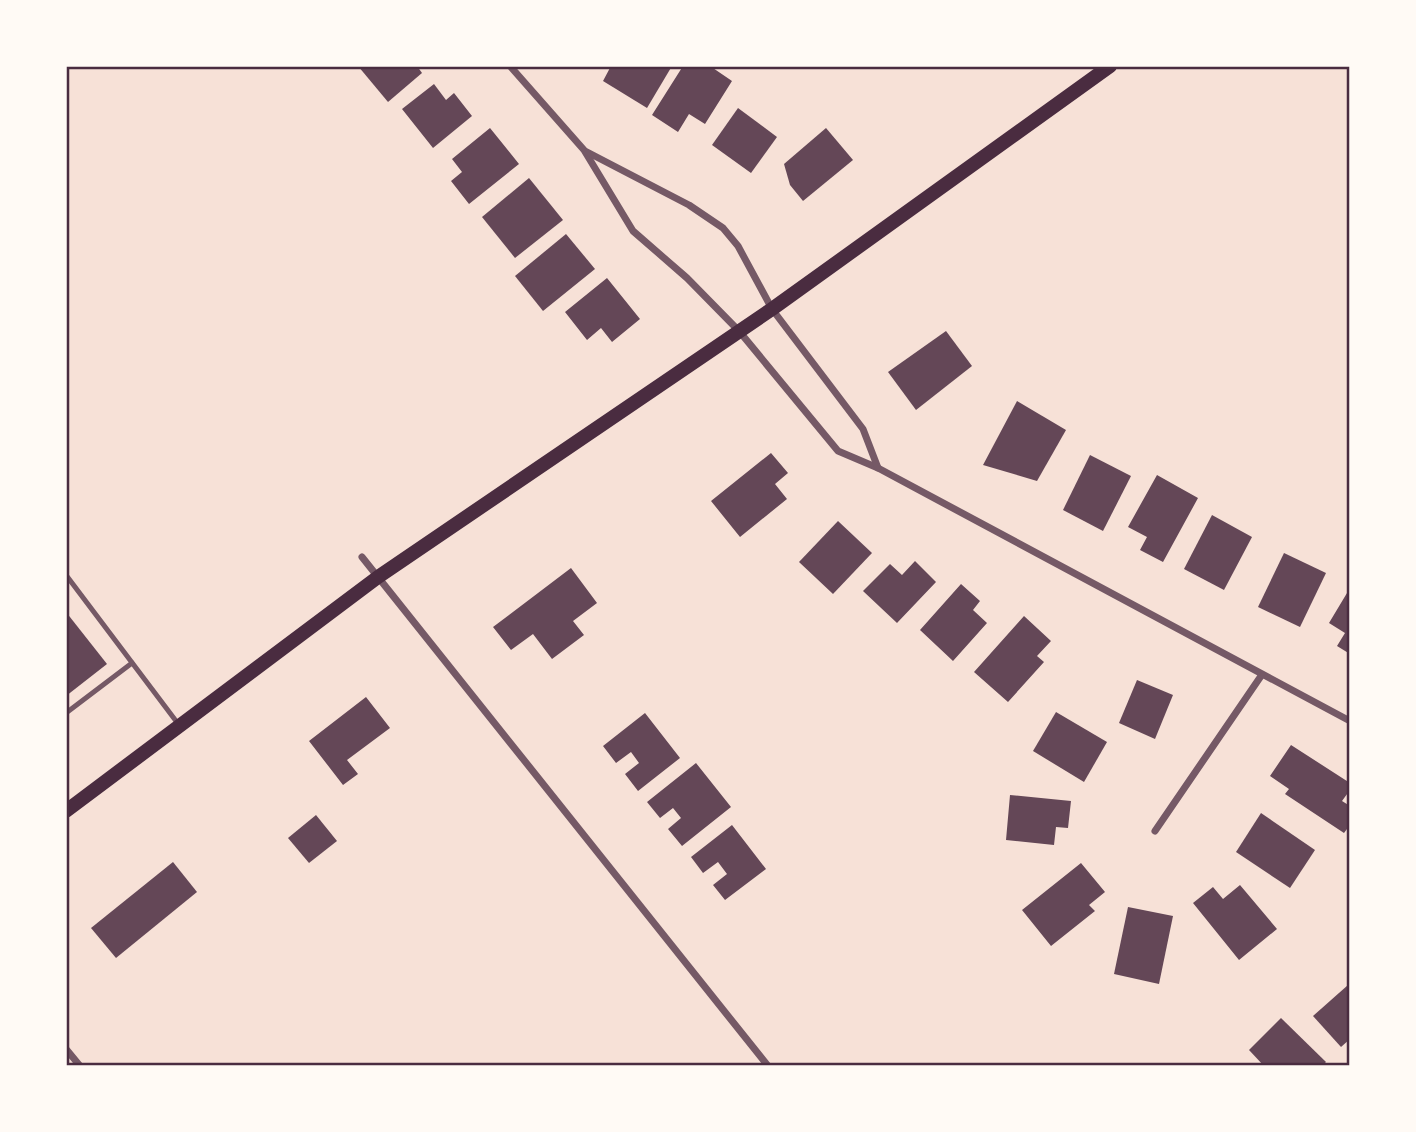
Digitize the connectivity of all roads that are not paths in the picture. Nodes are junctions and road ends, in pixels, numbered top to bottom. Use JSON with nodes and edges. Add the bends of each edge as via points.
{"nodes":[{"id":1,"x":510,"y":66,"type":"edge"},
{"id":2,"x":1110,"y":66,"type":"edge"},
{"id":3,"x":584,"y":150,"type":"junction"},
{"id":4,"x":772,"y":309,"type":"junction"},
{"id":5,"x":738,"y":331,"type":"junction"},
{"id":6,"x":878,"y":468,"type":"junction"},
{"id":7,"x":362,"y":557,"type":"dead end"},
{"id":8,"x":66,"y":575,"type":"edge"},
{"id":9,"x":378,"y":577,"type":"junction"},
{"id":10,"x":132,"y":663,"type":"junction"},
{"id":11,"x":1261,"y":676,"type":"junction"},
{"id":12,"x":66,"y":713,"type":"edge"},
{"id":13,"x":1349,"y":721,"type":"edge"},
{"id":14,"x":179,"y":725,"type":"junction"},
{"id":15,"x":66,"y":811,"type":"edge"},
{"id":16,"x":1155,"y":831,"type":"dead end"},
{"id":17,"x":66,"y":1049,"type":"edge"},
{"id":18,"x":80,"y":1066,"type":"edge"},
{"id":19,"x":768,"y":1066,"type":"edge"}],
"edges":[{"from":1,"to":3,"type":"street"},
{"from":2,"to":4,"type":"main road"},
{"from":3,"to":4,"type":"street","via":[[723,228],[738,246]]},
{"from":3,"to":5,"type":"street","via":[[633,231]]},
{"from":4,"to":5,"type":"main road"},
{"from":4,"to":6,"type":"street","via":[[863,429]]},
{"from":5,"to":6,"type":"street","via":[[838,451]]},
{"from":5,"to":9,"type":"main road"},
{"from":6,"to":11,"type":"street"},
{"from":7,"to":9,"type":"street"},
{"from":8,"to":10,"type":"lane"},
{"from":9,"to":14,"type":"main road"},
{"from":9,"to":19,"type":"street"},
{"from":10,"to":12,"type":"lane"},
{"from":10,"to":14,"type":"lane"},
{"from":11,"to":13,"type":"street"},
{"from":11,"to":16,"type":"street"},
{"from":14,"to":15,"type":"main road"},
{"from":17,"to":18,"type":"street"}]}
